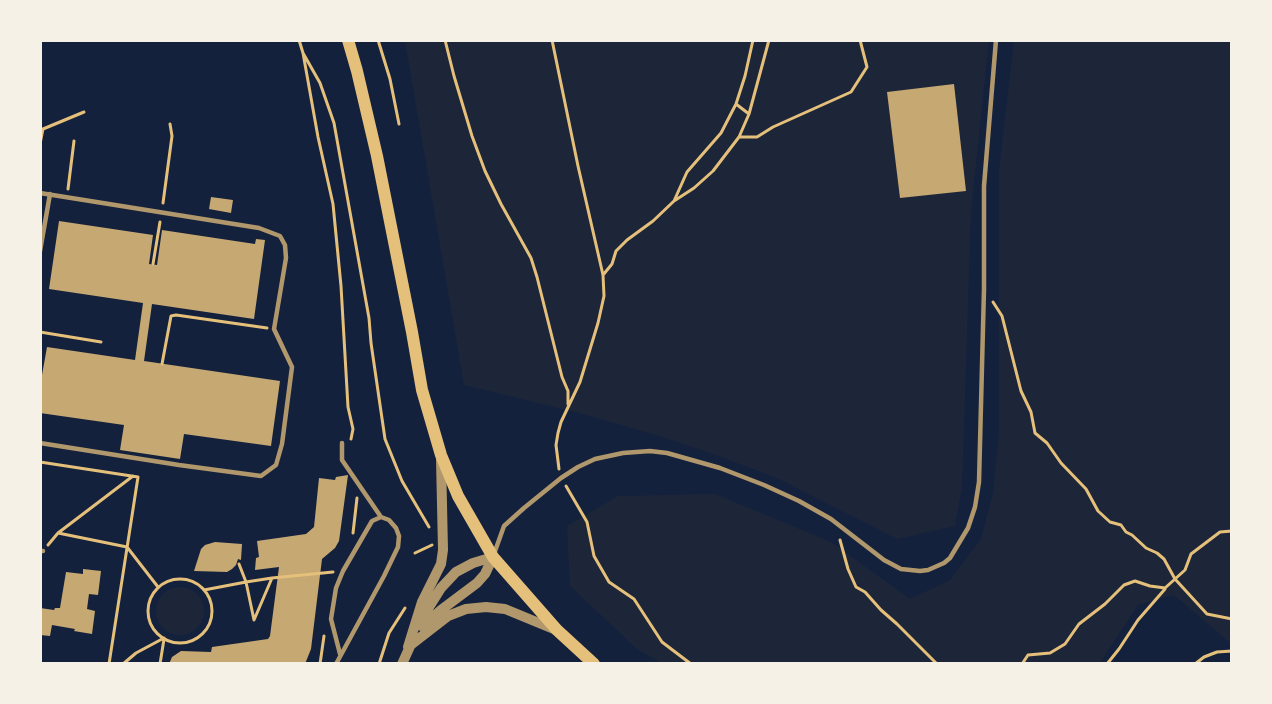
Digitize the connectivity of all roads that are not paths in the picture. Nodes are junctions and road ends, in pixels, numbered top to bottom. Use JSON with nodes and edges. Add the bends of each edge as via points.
{"nodes":[{"id":1,"x":348,"y":40,"type":"edge"},
{"id":2,"x":996,"y":40,"type":"edge"},
{"id":3,"x":40,"y":193,"type":"edge"},
{"id":4,"x":50,"y":194,"type":"junction"},
{"id":5,"x":40,"y":251,"type":"edge"},
{"id":6,"x":40,"y":443,"type":"edge"},
{"id":7,"x":342,"y":443,"type":"dead end"},
{"id":8,"x":441,"y":455,"type":"junction"},
{"id":9,"x":381,"y":517,"type":"junction"},
{"id":10,"x":493,"y":557,"type":"junction"},
{"id":11,"x":420,"y":628,"type":"junction"},
{"id":12,"x":556,"y":630,"type":"junction"},
{"id":13,"x":408,"y":647,"type":"junction"},
{"id":14,"x":340,"y":654,"type":"junction"},
{"id":15,"x":336,"y":663,"type":"edge"},
{"id":16,"x":402,"y":663,"type":"edge"},
{"id":17,"x":594,"y":663,"type":"edge"}],
"edges":[{"from":1,"to":8,"type":"main road","via":[[377,156],[422,390]]},
{"from":2,"to":10,"type":"lane","via":[[984,186],[979,482],[968,528],[950,558],[920,572],[901,569],[831,519],[764,485],[667,453],[637,452],[595,459],[561,478],[504,526]]},
{"from":3,"to":4,"type":"lane"},
{"from":4,"to":5,"type":"lane"},
{"from":4,"to":6,"type":"lane","via":[[259,228],[280,236],[286,258],[274,329],[292,368],[276,465],[261,476]]},
{"from":7,"to":9,"type":"lane","via":[[342,460]]},
{"from":8,"to":10,"type":"main road","via":[[458,496]]},
{"from":8,"to":13,"type":"street","via":[[441,564]]},
{"from":9,"to":14,"type":"lane","via":[[372,521],[336,588],[332,619]]},
{"from":9,"to":14,"type":"lane","via":[[396,528],[398,547]]},
{"from":10,"to":11,"type":"street","via":[[477,583]]},
{"from":10,"to":11,"type":"street","via":[[456,572],[441,588]]},
{"from":10,"to":12,"type":"main road"},
{"from":11,"to":13,"type":"street"},
{"from":12,"to":13,"type":"street","via":[[505,609],[466,609],[448,616]]},
{"from":12,"to":17,"type":"main road"},
{"from":13,"to":16,"type":"street"},
{"from":14,"to":15,"type":"lane"}]}
